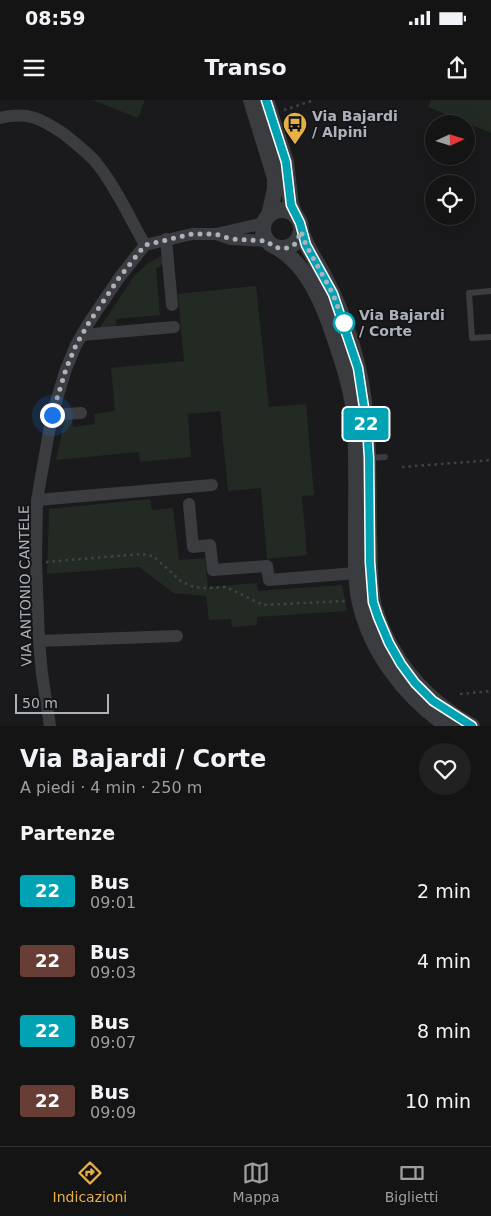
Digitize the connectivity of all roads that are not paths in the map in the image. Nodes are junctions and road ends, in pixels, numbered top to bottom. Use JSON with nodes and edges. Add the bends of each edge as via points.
{"nodes":[{"id":1,"x":251,"y":100,"type":"edge"},
{"id":2,"x":268,"y":107,"type":"edge"},
{"id":3,"x":0,"y":118,"type":"edge"},
{"id":4,"x":266,"y":219,"type":"junction"},
{"id":5,"x":299,"y":224,"type":"junction"},
{"id":6,"x":216,"y":234,"type":"junction"},
{"id":7,"x":166,"y":239,"type":"junction"},
{"id":8,"x":145,"y":245,"type":"junction"},
{"id":9,"x":272,"y":245,"type":"junction"},
{"id":10,"x":491,"y":291,"type":"edge"},
{"id":11,"x":172,"y":305,"type":"dead end"},
{"id":12,"x":174,"y":327,"type":"dead end"},
{"id":13,"x":82,"y":335,"type":"junction"},
{"id":14,"x":491,"y":337,"type":"edge"},
{"id":15,"x":81,"y":412,"type":"dead end"},
{"id":16,"x":52,"y":415,"type":"junction"},
{"id":17,"x":212,"y":485,"type":"dead end"},
{"id":18,"x":37,"y":500,"type":"junction"},
{"id":19,"x":189,"y":504,"type":"dead end"},
{"id":20,"x":356,"y":573,"type":"junction"},
{"id":21,"x":177,"y":636,"type":"dead end"},
{"id":22,"x":39,"y":641,"type":"junction"},
{"id":23,"x":50,"y":726,"type":"edge"},
{"id":24,"x":448,"y":726,"type":"edge"},
{"id":25,"x":472,"y":726,"type":"edge"}],
"edges":[{"from":1,"to":4,"type":"street","via":[[275,178]]},
{"from":2,"to":5,"type":"street","via":[[286,162],[291,205]]},
{"from":3,"to":8,"type":"street","via":[[29,116],[45,121],[76,143],[94,160],[111,185]]},
{"from":4,"to":5,"type":"street","via":[[283,210],[292,213]]},
{"from":4,"to":6,"type":"street"},
{"from":4,"to":9,"type":"street","via":[[263,233]]},
{"from":5,"to":9,"type":"street","via":[[294,245],[284,249]]},
{"from":5,"to":25,"type":"street","via":[[306,245],[333,294],[363,368],[364,396],[377,458],[370,562],[373,602],[378,617],[389,643],[415,683],[433,701]]},
{"from":6,"to":7,"type":"street"},
{"from":6,"to":9,"type":"street"},
{"from":7,"to":8,"type":"street"},
{"from":7,"to":11,"type":"street"},
{"from":8,"to":13,"type":"street","name":"VIA ANTONIO CANTELE"},
{"from":9,"to":20,"type":"street","via":[[288,254],[320,298],[345,371],[354,419]]},
{"from":10,"to":14,"type":"lane","via":[[469,293],[472,338]]},
{"from":12,"to":13,"type":"street"},
{"from":13,"to":16,"type":"street","name":"VIA ANTONIO CANTELE","via":[[66,369]]},
{"from":15,"to":16,"type":"street"},
{"from":16,"to":18,"type":"street","name":"VIA ANTONIO CANTELE"},
{"from":17,"to":18,"type":"street"},
{"from":18,"to":22,"type":"street","name":"VIA ANTONIO CANTELE"},
{"from":19,"to":20,"type":"street","via":[[193,547],[210,545],[212,570],[267,566],[269,580]]},
{"from":20,"to":24,"type":"street","via":[[363,612],[390,670],[426,710]]},
{"from":21,"to":22,"type":"street"},
{"from":22,"to":23,"type":"street","name":"VIA ANTONIO CANTELE"}]}
